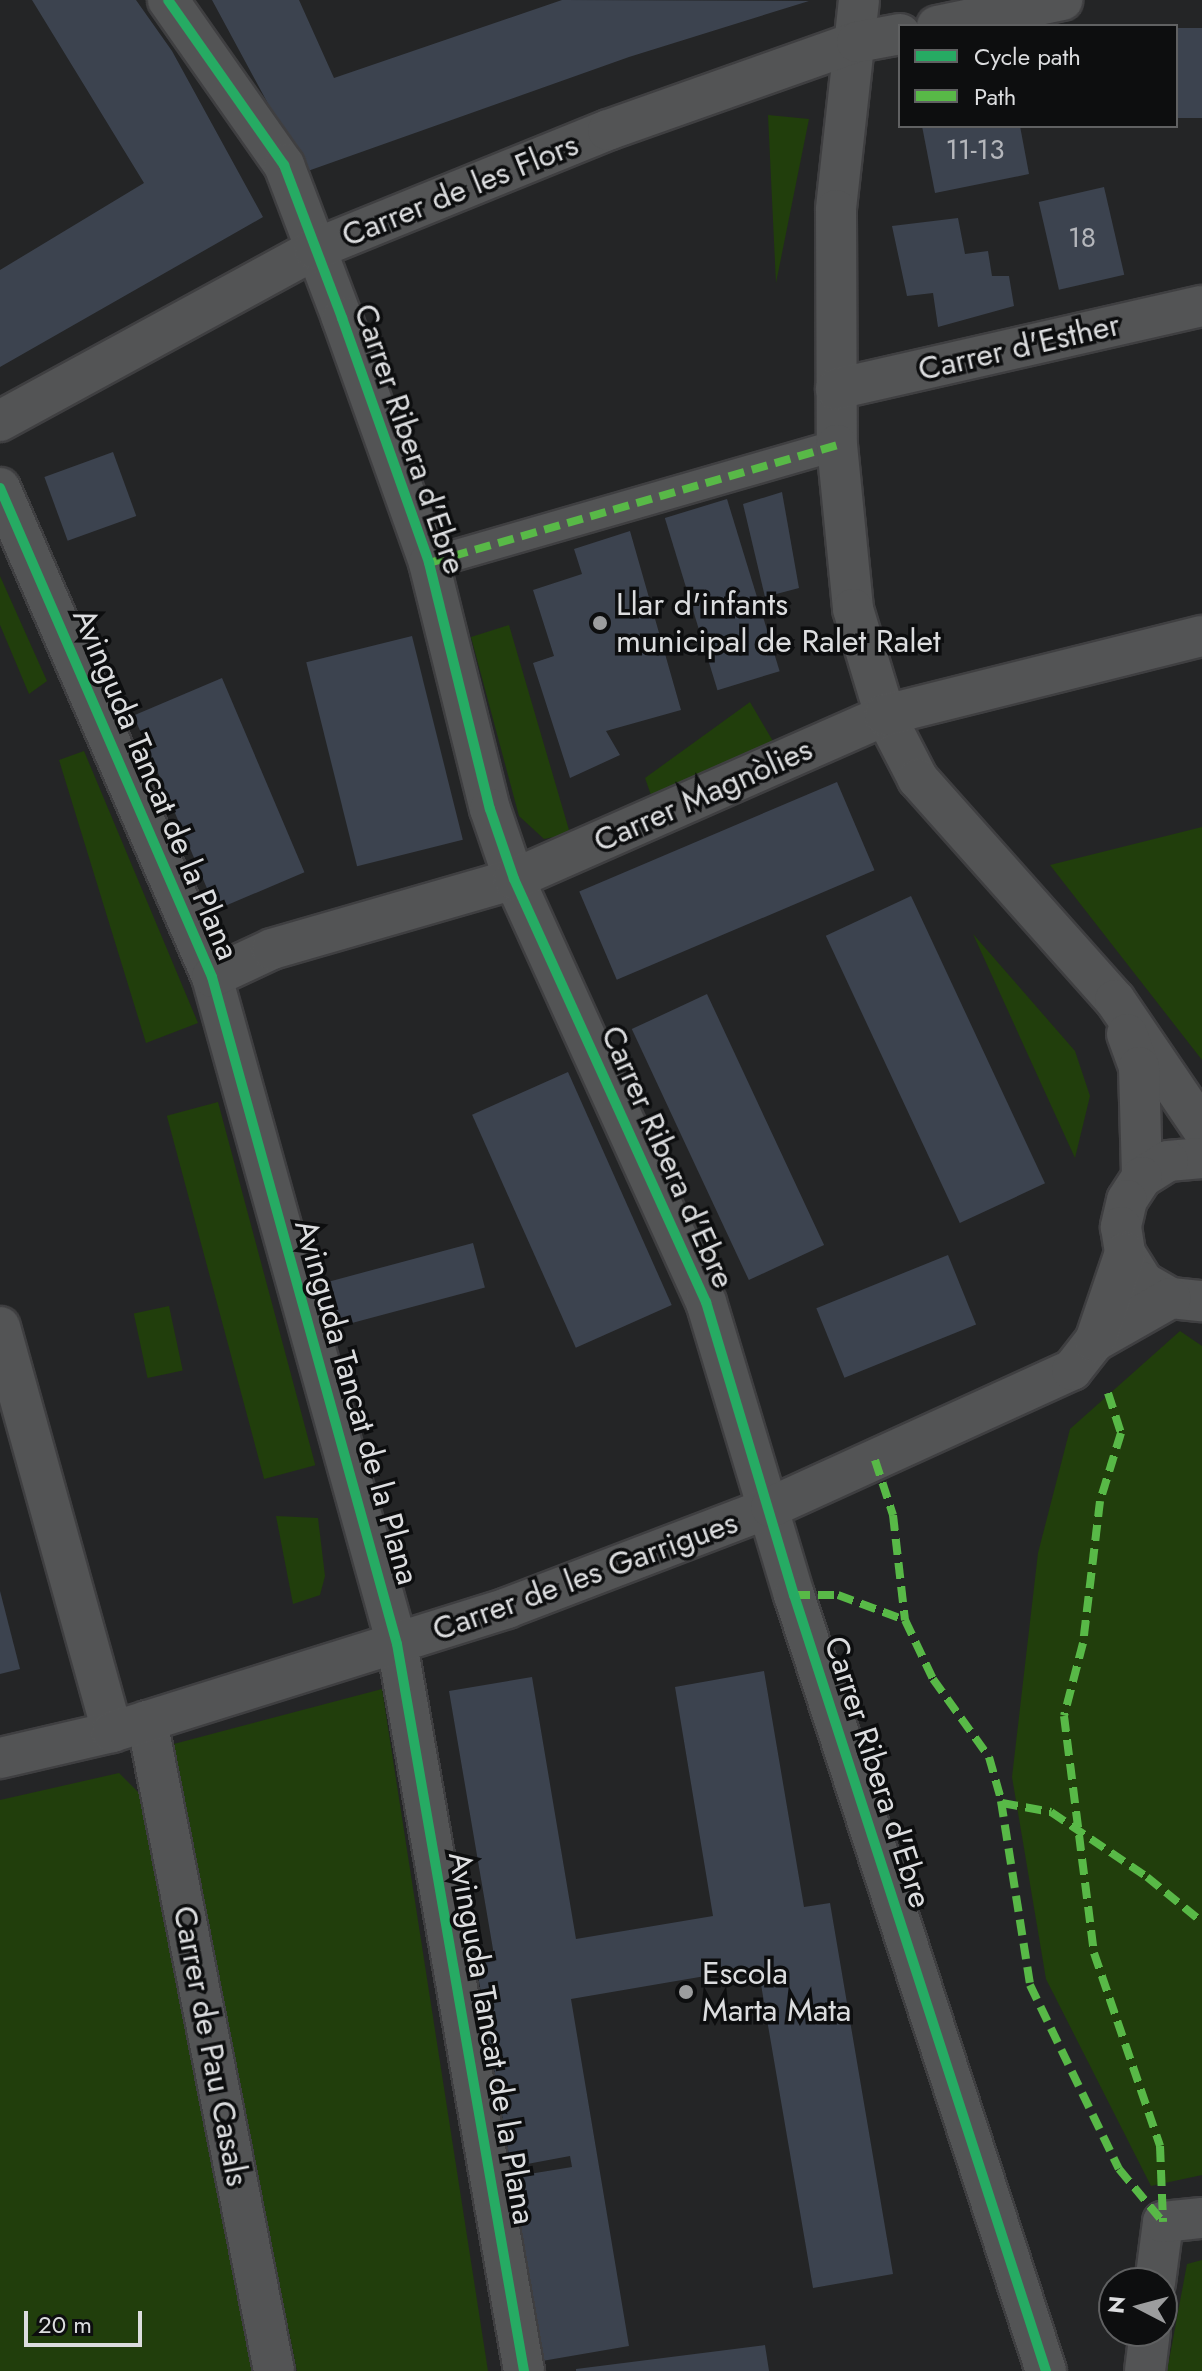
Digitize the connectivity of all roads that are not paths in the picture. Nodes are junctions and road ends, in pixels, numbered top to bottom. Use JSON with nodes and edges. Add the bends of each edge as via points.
{"nodes":[{"id":1,"x":168,"y":0,"type":"edge"},
{"id":2,"x":859,"y":0,"type":"edge"},
{"id":3,"x":1062,"y":0,"type":"edge"},
{"id":4,"x":947,"y":24,"type":"edge"},
{"id":5,"x":898,"y":34,"type":"edge"},
{"id":6,"x":857,"y":42,"type":"junction"},
{"id":7,"x":315,"y":249,"type":"junction"},
{"id":8,"x":1202,"y":306,"type":"edge"},
{"id":9,"x":836,"y":389,"type":"junction"},
{"id":10,"x":0,"y":421,"type":"edge"},
{"id":11,"x":837,"y":445,"type":"junction"},
{"id":12,"x":0,"y":488,"type":"edge"},
{"id":13,"x":429,"y":563,"type":"junction"},
{"id":14,"x":1202,"y":636,"type":"edge"},
{"id":15,"x":885,"y":715,"type":"junction"},
{"id":16,"x":514,"y":879,"type":"junction"},
{"id":17,"x":212,"y":977,"type":"junction"},
{"id":18,"x":1115,"y":1000,"type":"junction"},
{"id":19,"x":1202,"y":1128,"type":"edge"},
{"id":20,"x":1202,"y":1158,"type":"edge"},
{"id":21,"x":1142,"y":1177,"type":"junction"},
{"id":22,"x":1125,"y":1253,"type":"junction"},
{"id":23,"x":1187,"y":1300,"type":"edge"},
{"id":24,"x":0,"y":1327,"type":"edge"},
{"id":25,"x":1095,"y":1341,"type":"junction"},
{"id":26,"x":771,"y":1507,"type":"junction"},
{"id":27,"x":397,"y":1644,"type":"junction"},
{"id":28,"x":130,"y":1726,"type":"junction"},
{"id":29,"x":0,"y":1758,"type":"edge"},
{"id":30,"x":1202,"y":2218,"type":"edge"},
{"id":31,"x":1157,"y":2267,"type":"edge"},
{"id":32,"x":1148,"y":2347,"type":"edge"},
{"id":33,"x":274,"y":2371,"type":"edge"},
{"id":34,"x":524,"y":2371,"type":"edge"},
{"id":35,"x":1046,"y":2371,"type":"edge"},
{"id":36,"x":1145,"y":2371,"type":"edge"}],
"edges":[{"from":1,"to":7,"type":"street","name":"Carrer Ribera d'Ebre","via":[[284,165]]},
{"from":2,"to":6,"type":"street"},
{"from":3,"to":4,"type":"street"},
{"from":5,"to":6,"type":"street","name":"Carrer de les Flors"},
{"from":6,"to":7,"type":"street","name":"Carrer de les Flors","via":[[608,130]]},
{"from":6,"to":9,"type":"street","via":[[836,210]]},
{"from":7,"to":10,"type":"street","name":"Carrer de les Flors"},
{"from":7,"to":13,"type":"street","name":"Carrer Ribera d'Ebre"},
{"from":8,"to":9,"type":"street","name":"Carrer d'Esther"},
{"from":9,"to":11,"type":"street"},
{"from":11,"to":13,"type":"street"},
{"from":11,"to":15,"type":"street","via":[[853,609]]},
{"from":12,"to":17,"type":"street","name":"Avinguda Tancat de la Plana"},
{"from":13,"to":16,"type":"street","name":"Carrer Ribera d'Ebre","via":[[490,809]]},
{"from":14,"to":15,"type":"street","name":"Carrer Magnòlies"},
{"from":15,"to":16,"type":"street","name":"Carrer Magnòlies"},
{"from":15,"to":18,"type":"street","via":[[918,779]]},
{"from":16,"to":17,"type":"street","name":"Carrer Magnòlies","via":[[272,949]]},
{"from":16,"to":26,"type":"street","name":"Carrer Ribera d'Ebre","via":[[706,1302]]},
{"from":17,"to":27,"type":"street","name":"Avinguda Tancat de la Plana"},
{"from":18,"to":19,"type":"street"},
{"from":18,"to":21,"type":"street","via":[[1139,1067]]},
{"from":20,"to":21,"type":"street","via":[[1168,1161]]},
{"from":21,"to":22,"type":"street","via":[[1124,1213]]},
{"from":22,"to":23,"type":"street","via":[[1143,1282]]},
{"from":22,"to":25,"type":"street","name":"Carrer de les Garrigues"},
{"from":23,"to":25,"type":"street","name":"Carrer de les Garrigues"},
{"from":24,"to":28,"type":"street","name":"Carrer de Pau Casals"},
{"from":25,"to":26,"type":"street","name":"Carrer de les Garrigues","via":[[1072,1370]]},
{"from":26,"to":27,"type":"street","name":"Carrer de les Garrigues","via":[[507,1608]]},
{"from":26,"to":35,"type":"street","name":"Carrer Ribera d'Ebre","via":[[799,1610]]},
{"from":27,"to":28,"type":"street","name":"Carrer de les Garrigues"},
{"from":27,"to":34,"type":"street","name":"Avinguda Tancat de la Plana"},
{"from":28,"to":29,"type":"street","name":"Carrer de les Garrigues"},
{"from":28,"to":33,"type":"street","name":"Carrer de Pau Casals"},
{"from":30,"to":31,"type":"street","via":[[1163,2222]]},
{"from":32,"to":36,"type":"street"}]}
